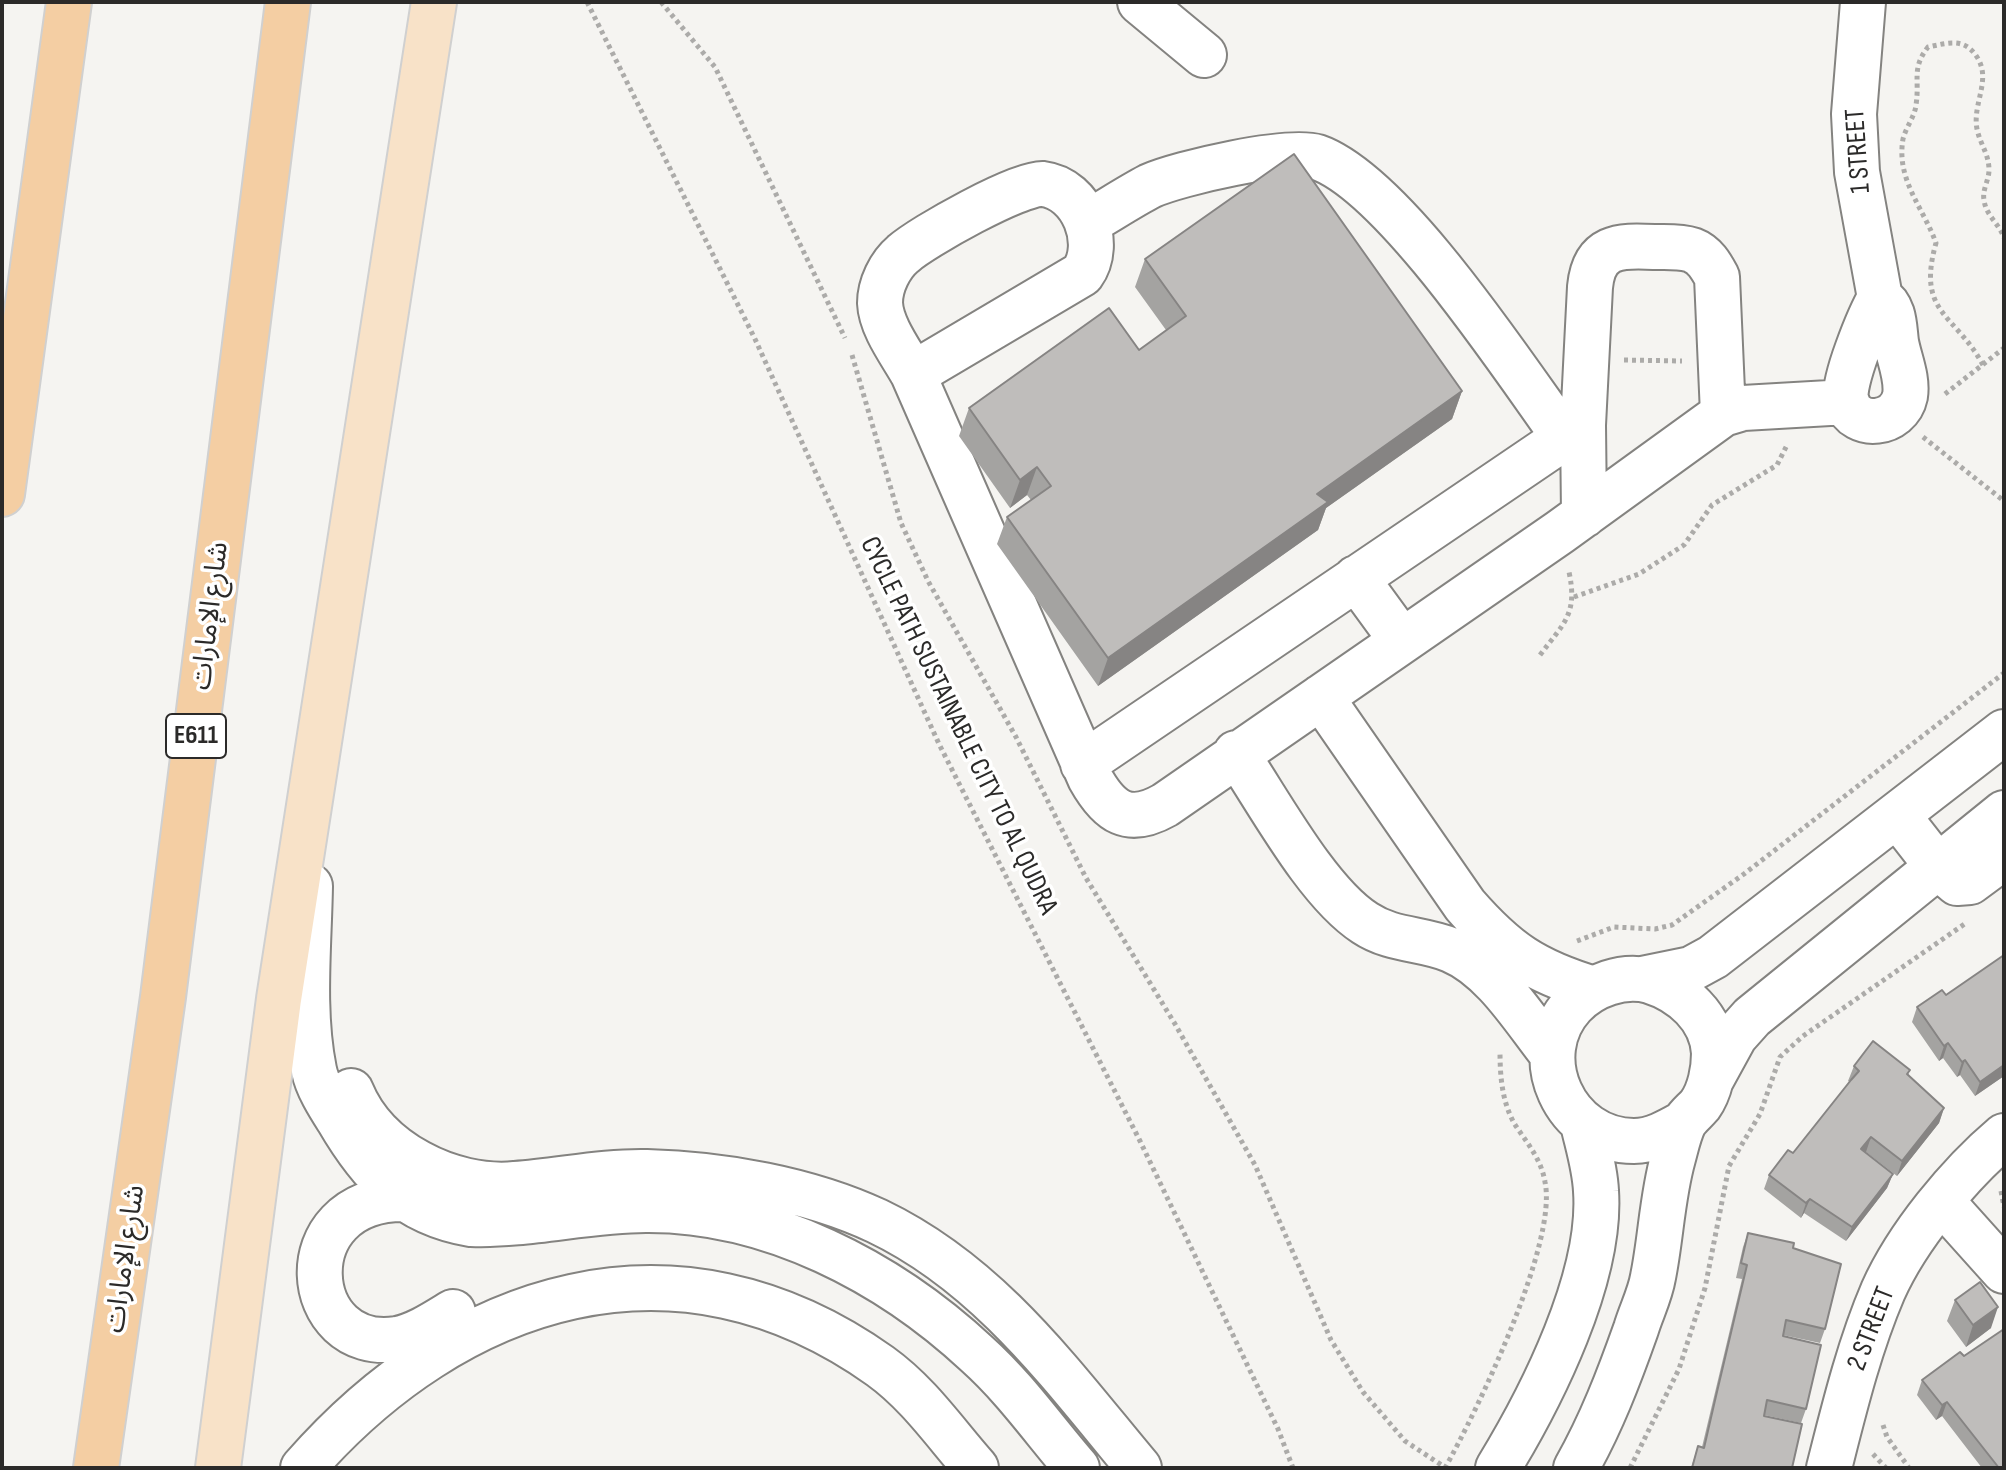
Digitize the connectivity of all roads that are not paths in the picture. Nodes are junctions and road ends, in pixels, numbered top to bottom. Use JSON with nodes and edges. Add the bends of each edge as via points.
{"nodes":[{"id":1,"x":69,"y":2,"type":"edge"},
{"id":2,"x":288,"y":2,"type":"edge"},
{"id":3,"x":434,"y":2,"type":"edge"},
{"id":4,"x":1140,"y":2,"type":"edge"},
{"id":5,"x":1863,"y":2,"type":"edge"},
{"id":6,"x":1204,"y":55,"type":"dead end"},
{"id":7,"x":1087,"y":223,"type":"junction"},
{"id":8,"x":1880,"y":298,"type":"junction"},
{"id":9,"x":913,"y":374,"type":"junction"},
{"id":10,"x":1847,"y":402,"type":"junction"},
{"id":11,"x":1723,"y":414,"type":"junction"},
{"id":12,"x":1574,"y":431,"type":"junction"},
{"id":13,"x":2,"y":494,"type":"edge"},
{"id":14,"x":1572,"y":524,"type":"junction"},
{"id":15,"x":1356,"y":578,"type":"junction"},
{"id":16,"x":1402,"y":641,"type":"junction"},
{"id":17,"x":1321,"y":697,"type":"junction"},
{"id":18,"x":2004,"y":732,"type":"edge"},
{"id":19,"x":1236,"y":753,"type":"junction"},
{"id":20,"x":1083,"y":764,"type":"junction"},
{"id":21,"x":312,"y":791,"type":"junction"},
{"id":22,"x":2004,"y":813,"type":"edge"},
{"id":23,"x":1898,"y":816,"type":"junction"},
{"id":24,"x":2004,"y":857,"type":"edge"},
{"id":25,"x":1937,"y":866,"type":"junction"},
{"id":26,"x":309,"y":958,"type":"junction"},
{"id":27,"x":1642,"y":979,"type":"junction"},
{"id":28,"x":1525,"y":986,"type":"junction"},
{"id":29,"x":1594,"y":989,"type":"junction"},
{"id":30,"x":1552,"y":1054,"type":"junction"},
{"id":31,"x":1712,"y":1078,"type":"junction"},
{"id":32,"x":1684,"y":1123,"type":"junction"},
{"id":33,"x":1583,"y":1124,"type":"junction"},
{"id":34,"x":2004,"y":1136,"type":"edge"},
{"id":35,"x":403,"y":1199,"type":"junction"},
{"id":36,"x":1943,"y":1203,"type":"junction"},
{"id":37,"x":2004,"y":1271,"type":"edge"},
{"id":38,"x":546,"y":1302,"type":"junction"},
{"id":39,"x":96,"y":1468,"type":"edge"},
{"id":40,"x":218,"y":1468,"type":"edge"},
{"id":41,"x":303,"y":1468,"type":"edge"},
{"id":42,"x":976,"y":1468,"type":"edge"},
{"id":43,"x":1077,"y":1468,"type":"edge"},
{"id":44,"x":1139,"y":1468,"type":"edge"},
{"id":45,"x":1498,"y":1468,"type":"edge"},
{"id":46,"x":1576,"y":1468,"type":"edge"},
{"id":47,"x":1829,"y":1468,"type":"edge"}],
"edges":[{"from":1,"to":13,"type":"highway"},
{"from":2,"to":39,"type":"highway","name":"شارع الإمارات","number":"E611","via":[[163,997]]},
{"from":3,"to":21,"type":"main road"},
{"from":4,"to":6,"type":"street"},
{"from":5,"to":8,"type":"street","name":"1 STREET","via":[[1854,114],[1857,172]]},
{"from":7,"to":9,"type":"street","via":[[1093,246],[1082,274]]},
{"from":7,"to":9,"type":"street","via":[[1071,197],[1045,184],[1019,187],[904,253],[891,268],[880,304]]},
{"from":7,"to":12,"type":"street","via":[[1152,185],[1281,155],[1315,156],[1377,197]]},
{"from":8,"to":10,"type":"street","via":[[1846,386]]},
{"from":8,"to":10,"type":"street","name":"1 STREET","via":[[1891,310],[1905,397],[1898,411],[1870,422]]},
{"from":9,"to":20,"type":"street"},
{"from":10,"to":11,"type":"street","via":[[1743,408]]},
{"from":11,"to":12,"type":"street","via":[[1717,277],[1708,261],[1692,250],[1632,246],[1601,256],[1592,271],[1587,360]]},
{"from":11,"to":14,"type":"street"},
{"from":12,"to":14,"type":"street"},
{"from":12,"to":15,"type":"street"},
{"from":14,"to":16,"type":"street"},
{"from":15,"to":16,"type":"street"},
{"from":15,"to":20,"type":"street"},
{"from":16,"to":17,"type":"street"},
{"from":17,"to":19,"type":"street"},
{"from":17,"to":28,"type":"street","via":[[1465,905],[1512,954]]},
{"from":18,"to":23,"type":"street"},
{"from":19,"to":20,"type":"street","via":[[1148,814],[1129,815],[1111,808]]},
{"from":19,"to":28,"type":"street","via":[[1339,901],[1364,922],[1393,938],[1462,955]]},
{"from":21,"to":26,"type":"street"},
{"from":21,"to":40,"type":"main road"},
{"from":22,"to":25,"type":"street"},
{"from":23,"to":25,"type":"street"},
{"from":23,"to":27,"type":"street","via":[[1713,957],[1691,969]]},
{"from":24,"to":25,"type":"street","via":[[1970,882],[1957,883]]},
{"from":25,"to":31,"type":"street","via":[[1752,1017]]},
{"from":26,"to":35,"type":"street","via":[[314,1073],[365,1165]]},
{"from":26,"to":44,"type":"street","via":[[353,1096],[385,1139],[403,1153],[447,1175],[482,1183],[645,1172],[733,1180],[875,1220],[955,1267],[995,1300]]},
{"from":27,"to":29,"type":"street","via":[[1617,980]]},
{"from":27,"to":31,"type":"street","via":[[1668,987],[1690,1002],[1706,1025],[1714,1051]]},
{"from":28,"to":29,"type":"street"},
{"from":28,"to":30,"type":"street"},
{"from":29,"to":30,"type":"street","via":[[1573,1005],[1558,1028]]},
{"from":30,"to":33,"type":"street","via":[[1559,1093]]},
{"from":31,"to":32,"type":"street","via":[[1702,1103]]},
{"from":32,"to":33,"type":"street","via":[[1660,1136],[1634,1141],[1607,1137]]},
{"from":32,"to":46,"type":"street","via":[[1665,1194],[1653,1279],[1610,1400]]},
{"from":33,"to":45,"type":"street","via":[[1596,1191],[1587,1263],[1546,1381]]},
{"from":34,"to":36,"type":"street","name":"2 STREET","via":[[1982,1154]]},
{"from":35,"to":38,"type":"street","via":[[355,1209],[326,1237],[319,1280],[333,1315],[347,1328],[362,1336],[393,1339],[496,1297]]},
{"from":35,"to":43,"type":"street","via":[[448,1220],[471,1224],[683,1211],[744,1222],[811,1245],[894,1289],[938,1320],[1016,1394]]},
{"from":36,"to":37,"type":"street"},
{"from":36,"to":47,"type":"street","name":"2 STREET","via":[[1907,1248],[1884,1291]]},
{"from":38,"to":41,"type":"street","via":[[481,1327],[401,1374]]},
{"from":38,"to":42,"type":"street","via":[[618,1289],[667,1289],[740,1302],[809,1325],[883,1368]]}]}
